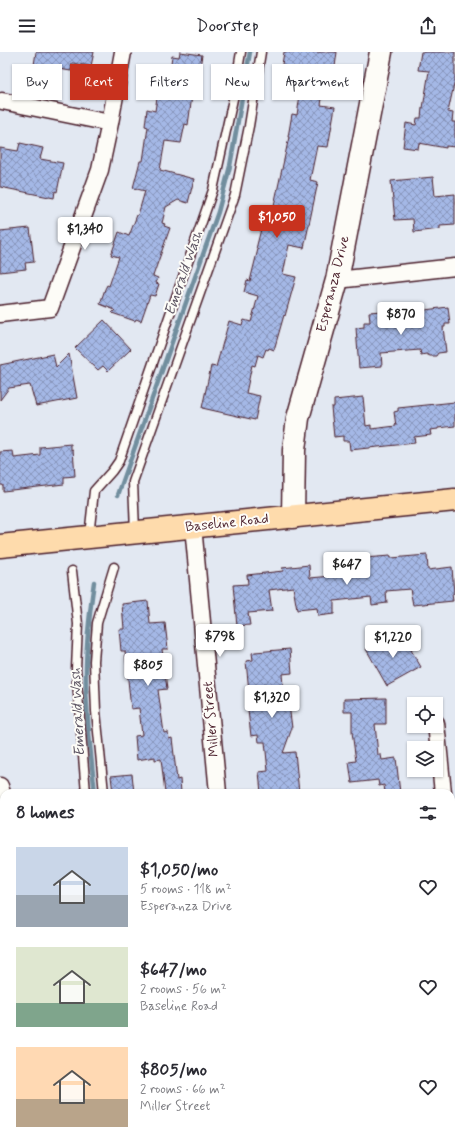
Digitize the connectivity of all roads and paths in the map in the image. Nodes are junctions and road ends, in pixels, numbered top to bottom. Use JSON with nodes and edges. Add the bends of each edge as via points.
{"nodes":[{"id":1,"x":123,"y":52,"type":"edge"},
{"id":2,"x":240,"y":52,"type":"edge"},
{"id":3,"x":261,"y":52,"type":"edge"},
{"id":4,"x":381,"y":52,"type":"edge"},
{"id":5,"x":2,"y":101,"type":"dead end"},
{"id":6,"x":110,"y":123,"type":"junction"},
{"id":7,"x":455,"y":267,"type":"edge"},
{"id":8,"x":336,"y":280,"type":"junction"},
{"id":9,"x":0,"y":314,"type":"edge"},
{"id":10,"x":455,"y":500,"type":"edge"},
{"id":11,"x":293,"y":516,"type":"junction"},
{"id":12,"x":193,"y":526,"type":"junction"},
{"id":13,"x":135,"y":532,"type":"junction"},
{"id":14,"x":89,"y":537,"type":"junction"},
{"id":15,"x":0,"y":546,"type":"edge"},
{"id":16,"x":114,"y":567,"type":"dead end"},
{"id":17,"x":72,"y":571,"type":"dead end"},
{"id":18,"x":437,"y":733,"type":"edge"},
{"id":19,"x":86,"y":789,"type":"edge"},
{"id":20,"x":104,"y":789,"type":"edge"},
{"id":21,"x":218,"y":789,"type":"edge"},
{"id":22,"x":443,"y":789,"type":"edge"}],
"edges":[{"from":1,"to":6,"type":"street"},
{"from":2,"to":14,"type":"lane","via":[[233,99],[213,190],[119,461],[94,491]]},
{"from":3,"to":13,"type":"lane","via":[[235,195],[133,482]]},
{"from":4,"to":8,"type":"main road","name":"Esperanza Drive"},
{"from":5,"to":6,"type":"street"},
{"from":6,"to":9,"type":"street","via":[[100,170],[50,308]]},
{"from":7,"to":8,"type":"street"},
{"from":8,"to":11,"type":"main road","name":"Esperanza Drive","via":[[298,418],[294,450]]},
{"from":10,"to":11,"type":"main road","name":"Baseline Road"},
{"from":11,"to":12,"type":"main road","name":"Baseline Road"},
{"from":12,"to":13,"type":"main road","name":"Baseline Road"},
{"from":12,"to":21,"type":"street","name":"Miller Street"},
{"from":13,"to":14,"type":"main road","name":"Baseline Road"},
{"from":14,"to":15,"type":"main road","name":"Baseline Road"},
{"from":16,"to":20,"type":"lane","via":[[97,622],[94,660]]},
{"from":17,"to":19,"type":"lane","via":[[78,624],[76,669]]},
{"from":18,"to":22,"type":"street"}]}
